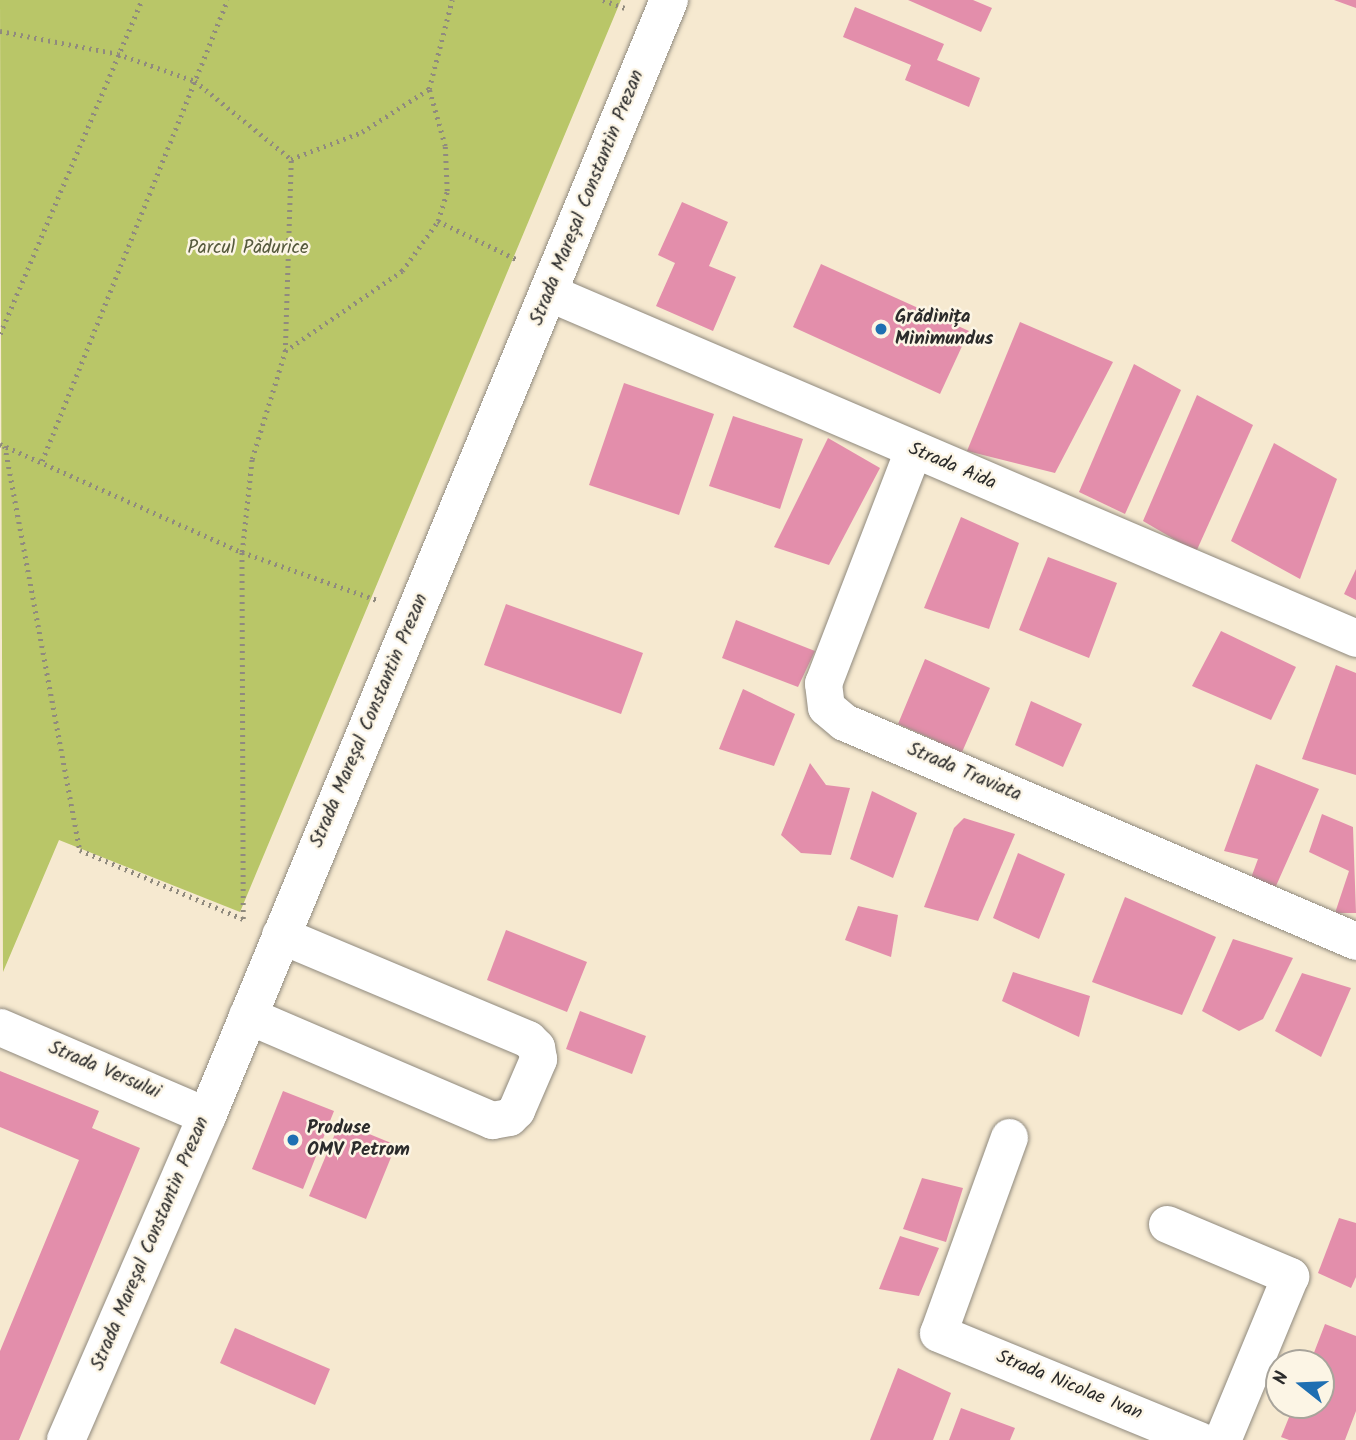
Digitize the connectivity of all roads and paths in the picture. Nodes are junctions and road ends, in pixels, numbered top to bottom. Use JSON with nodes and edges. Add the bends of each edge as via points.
{"nodes":[{"id":1,"x":142,"y":0,"type":"edge"},
{"id":2,"x":227,"y":0,"type":"edge"},
{"id":3,"x":452,"y":0,"type":"edge"},
{"id":4,"x":603,"y":0,"type":"edge"},
{"id":5,"x":669,"y":0,"type":"edge"},
{"id":6,"x":625,"y":8,"type":"dead end"},
{"id":7,"x":0,"y":31,"type":"edge"},
{"id":8,"x":118,"y":54,"type":"junction"},
{"id":9,"x":195,"y":81,"type":"junction"},
{"id":10,"x":429,"y":89,"type":"junction"},
{"id":11,"x":291,"y":159,"type":"junction"},
{"id":12,"x":438,"y":221,"type":"junction"},
{"id":13,"x":518,"y":260,"type":"dead end"},
{"id":14,"x":550,"y":293,"type":"junction"},
{"id":15,"x":0,"y":334,"type":"edge"},
{"id":16,"x":285,"y":352,"type":"junction"},
{"id":17,"x":3,"y":445,"type":"edge"},
{"id":18,"x":913,"y":450,"type":"junction"},
{"id":19,"x":42,"y":461,"type":"junction"},
{"id":20,"x":242,"y":552,"type":"junction"},
{"id":21,"x":377,"y":600,"type":"dead end"},
{"id":22,"x":1356,"y":638,"type":"edge"},
{"id":23,"x":280,"y":935,"type":"junction"},
{"id":24,"x":1356,"y":941,"type":"edge"},
{"id":25,"x":247,"y":1015,"type":"junction"},
{"id":26,"x":0,"y":1027,"type":"edge"},
{"id":27,"x":207,"y":1116,"type":"junction"},
{"id":28,"x":1009,"y":1137,"type":"dead end"},
{"id":29,"x":1167,"y":1224,"type":"dead end"},
{"id":30,"x":66,"y":1440,"type":"edge"},
{"id":31,"x":1199,"y":1440,"type":"edge"},
{"id":32,"x":1222,"y":1440,"type":"edge"}],
"edges":[{"from":1,"to":8,"type":"path"},
{"from":2,"to":9,"type":"path"},
{"from":3,"to":10,"type":"path"},
{"from":4,"to":6,"type":"path"},
{"from":5,"to":14,"type":"main road","name":"Strada Mareșal Constantin Prezan"},
{"from":7,"to":8,"type":"path"},
{"from":8,"to":9,"type":"path"},
{"from":8,"to":15,"type":"path"},
{"from":9,"to":11,"type":"path"},
{"from":9,"to":19,"type":"path"},
{"from":10,"to":11,"type":"path","via":[[362,132]]},
{"from":10,"to":12,"type":"path","via":[[445,146],[447,191]]},
{"from":11,"to":16,"type":"path"},
{"from":12,"to":13,"type":"path"},
{"from":12,"to":16,"type":"path","via":[[402,271]]},
{"from":14,"to":18,"type":"street","name":"Strada Aida"},
{"from":14,"to":23,"type":"main road","name":"Strada Mareșal Constantin Prezan"},
{"from":16,"to":20,"type":"path","via":[[252,459]]},
{"from":17,"to":19,"type":"path"},
{"from":17,"to":20,"type":"path","via":[[80,850],[243,919]]},
{"from":18,"to":22,"type":"street","name":"Strada Aida"},
{"from":18,"to":24,"type":"street","name":"Strada Traviata","via":[[823,683],[826,707],[844,722]]},
{"from":19,"to":20,"type":"path"},
{"from":20,"to":21,"type":"path"},
{"from":23,"to":25,"type":"main road","name":"Strada Mareșal Constantin Prezan"},
{"from":23,"to":25,"type":"street","via":[[528,1040],[536,1047],[538,1059],[516,1110],[492,1119]]},
{"from":25,"to":27,"type":"main road","name":"Strada Mareșal Constantin Prezan"},
{"from":26,"to":27,"type":"street","name":"Strada Versului"},
{"from":27,"to":30,"type":"main road","name":"Strada Mareșal Constantin Prezan"},
{"from":28,"to":31,"type":"street","name":"Strada Nicolae Ivan","via":[[938,1333]]},
{"from":29,"to":32,"type":"street","via":[[1290,1276]]}]}
